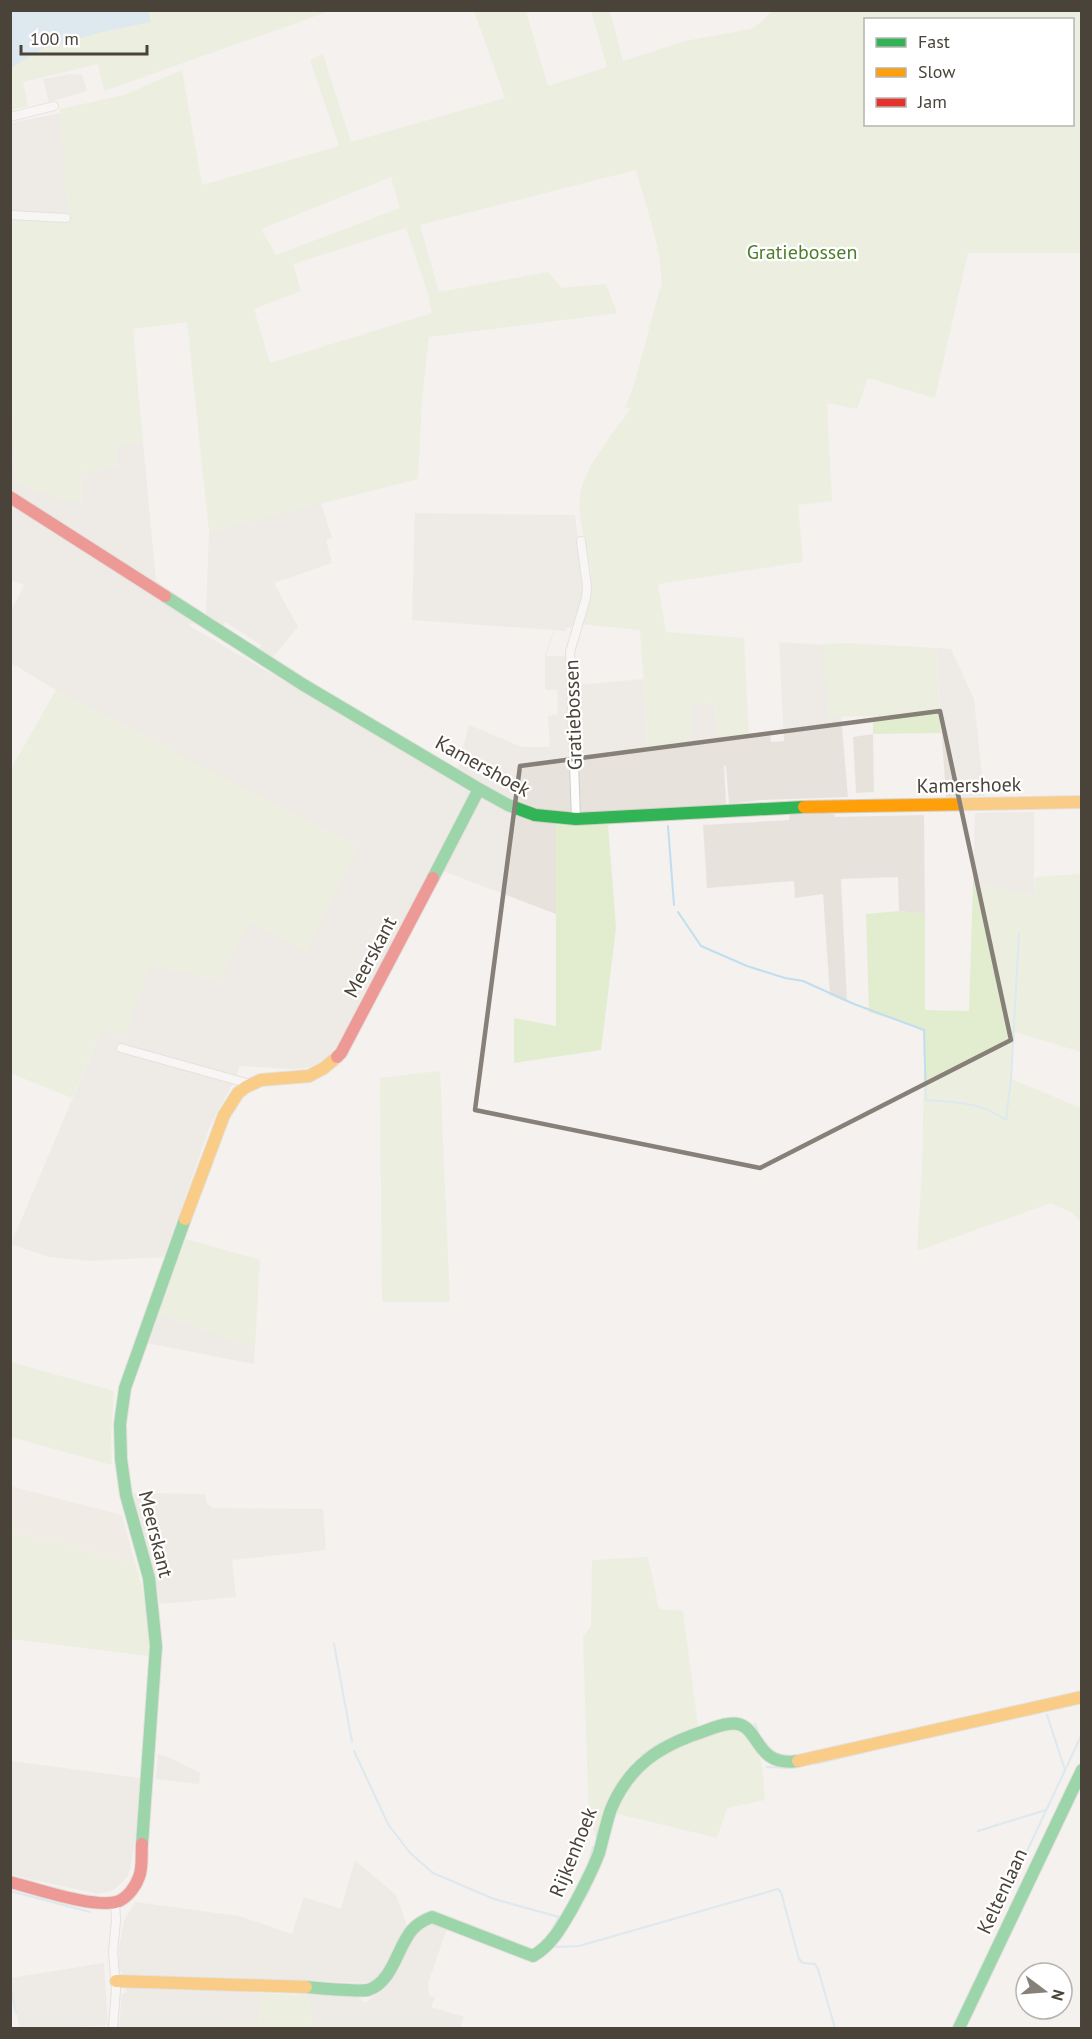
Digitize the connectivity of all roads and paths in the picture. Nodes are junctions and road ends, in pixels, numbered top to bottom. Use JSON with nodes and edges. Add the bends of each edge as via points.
{"nodes":[{"id":1,"x":54,"y":106,"type":"dead end"},
{"id":2,"x":10,"y":117,"type":"edge"},
{"id":3,"x":10,"y":215,"type":"edge"},
{"id":4,"x":66,"y":218,"type":"dead end"},
{"id":5,"x":10,"y":497,"type":"edge"},
{"id":6,"x":581,"y":541,"type":"dead end"},
{"id":7,"x":479,"y":789,"type":"junction"},
{"id":8,"x":1082,"y":802,"type":"edge"},
{"id":9,"x":576,"y":819,"type":"junction"},
{"id":10,"x":121,"y":1048,"type":"dead end"},
{"id":11,"x":250,"y":1084,"type":"junction"},
{"id":12,"x":1082,"y":1697,"type":"edge"},
{"id":13,"x":1082,"y":1770,"type":"edge"},
{"id":14,"x":10,"y":1882,"type":"edge"},
{"id":15,"x":115,"y":1902,"type":"junction"},
{"id":16,"x":116,"y":1981,"type":"junction"},
{"id":17,"x":113,"y":2028,"type":"edge"},
{"id":18,"x":959,"y":2028,"type":"edge"}],
"edges":[{"from":1,"to":2,"type":"street"},
{"from":3,"to":4,"type":"street"},
{"from":5,"to":7,"type":"street","name":"Kamershoek","via":[[292,678]]},
{"from":6,"to":9,"type":"street","name":"Gratiebossen","via":[[586,598],[570,652]]},
{"from":7,"to":9,"type":"street","name":"Kamershoek","via":[[508,806],[535,815]]},
{"from":7,"to":11,"type":"street","name":"Meerskant","via":[[341,1053],[329,1065],[303,1077],[265,1078]]},
{"from":8,"to":9,"type":"street","name":"Kamershoek","via":[[783,807]]},
{"from":10,"to":11,"type":"street","name":"Meerskant"},
{"from":11,"to":15,"type":"street","name":"Meerskant","via":[[229,1104],[122,1400],[122,1468],[149,1578],[156,1646],[140,1875],[130,1892]]},
{"from":12,"to":16,"type":"street","name":"Rijkenhoek","via":[[795,1762],[764,1754],[751,1732],[734,1723],[664,1745],[646,1757],[622,1788],[581,1893],[553,1941],[533,1956],[432,1917],[423,1919],[412,1930],[383,1980],[367,1990]]},
{"from":13,"to":18,"type":"street","name":"Keltenlaan"},
{"from":14,"to":15,"type":"street","via":[[98,1903]]},
{"from":15,"to":16,"type":"street","via":[[112,1952]]},
{"from":16,"to":17,"type":"street"}]}
